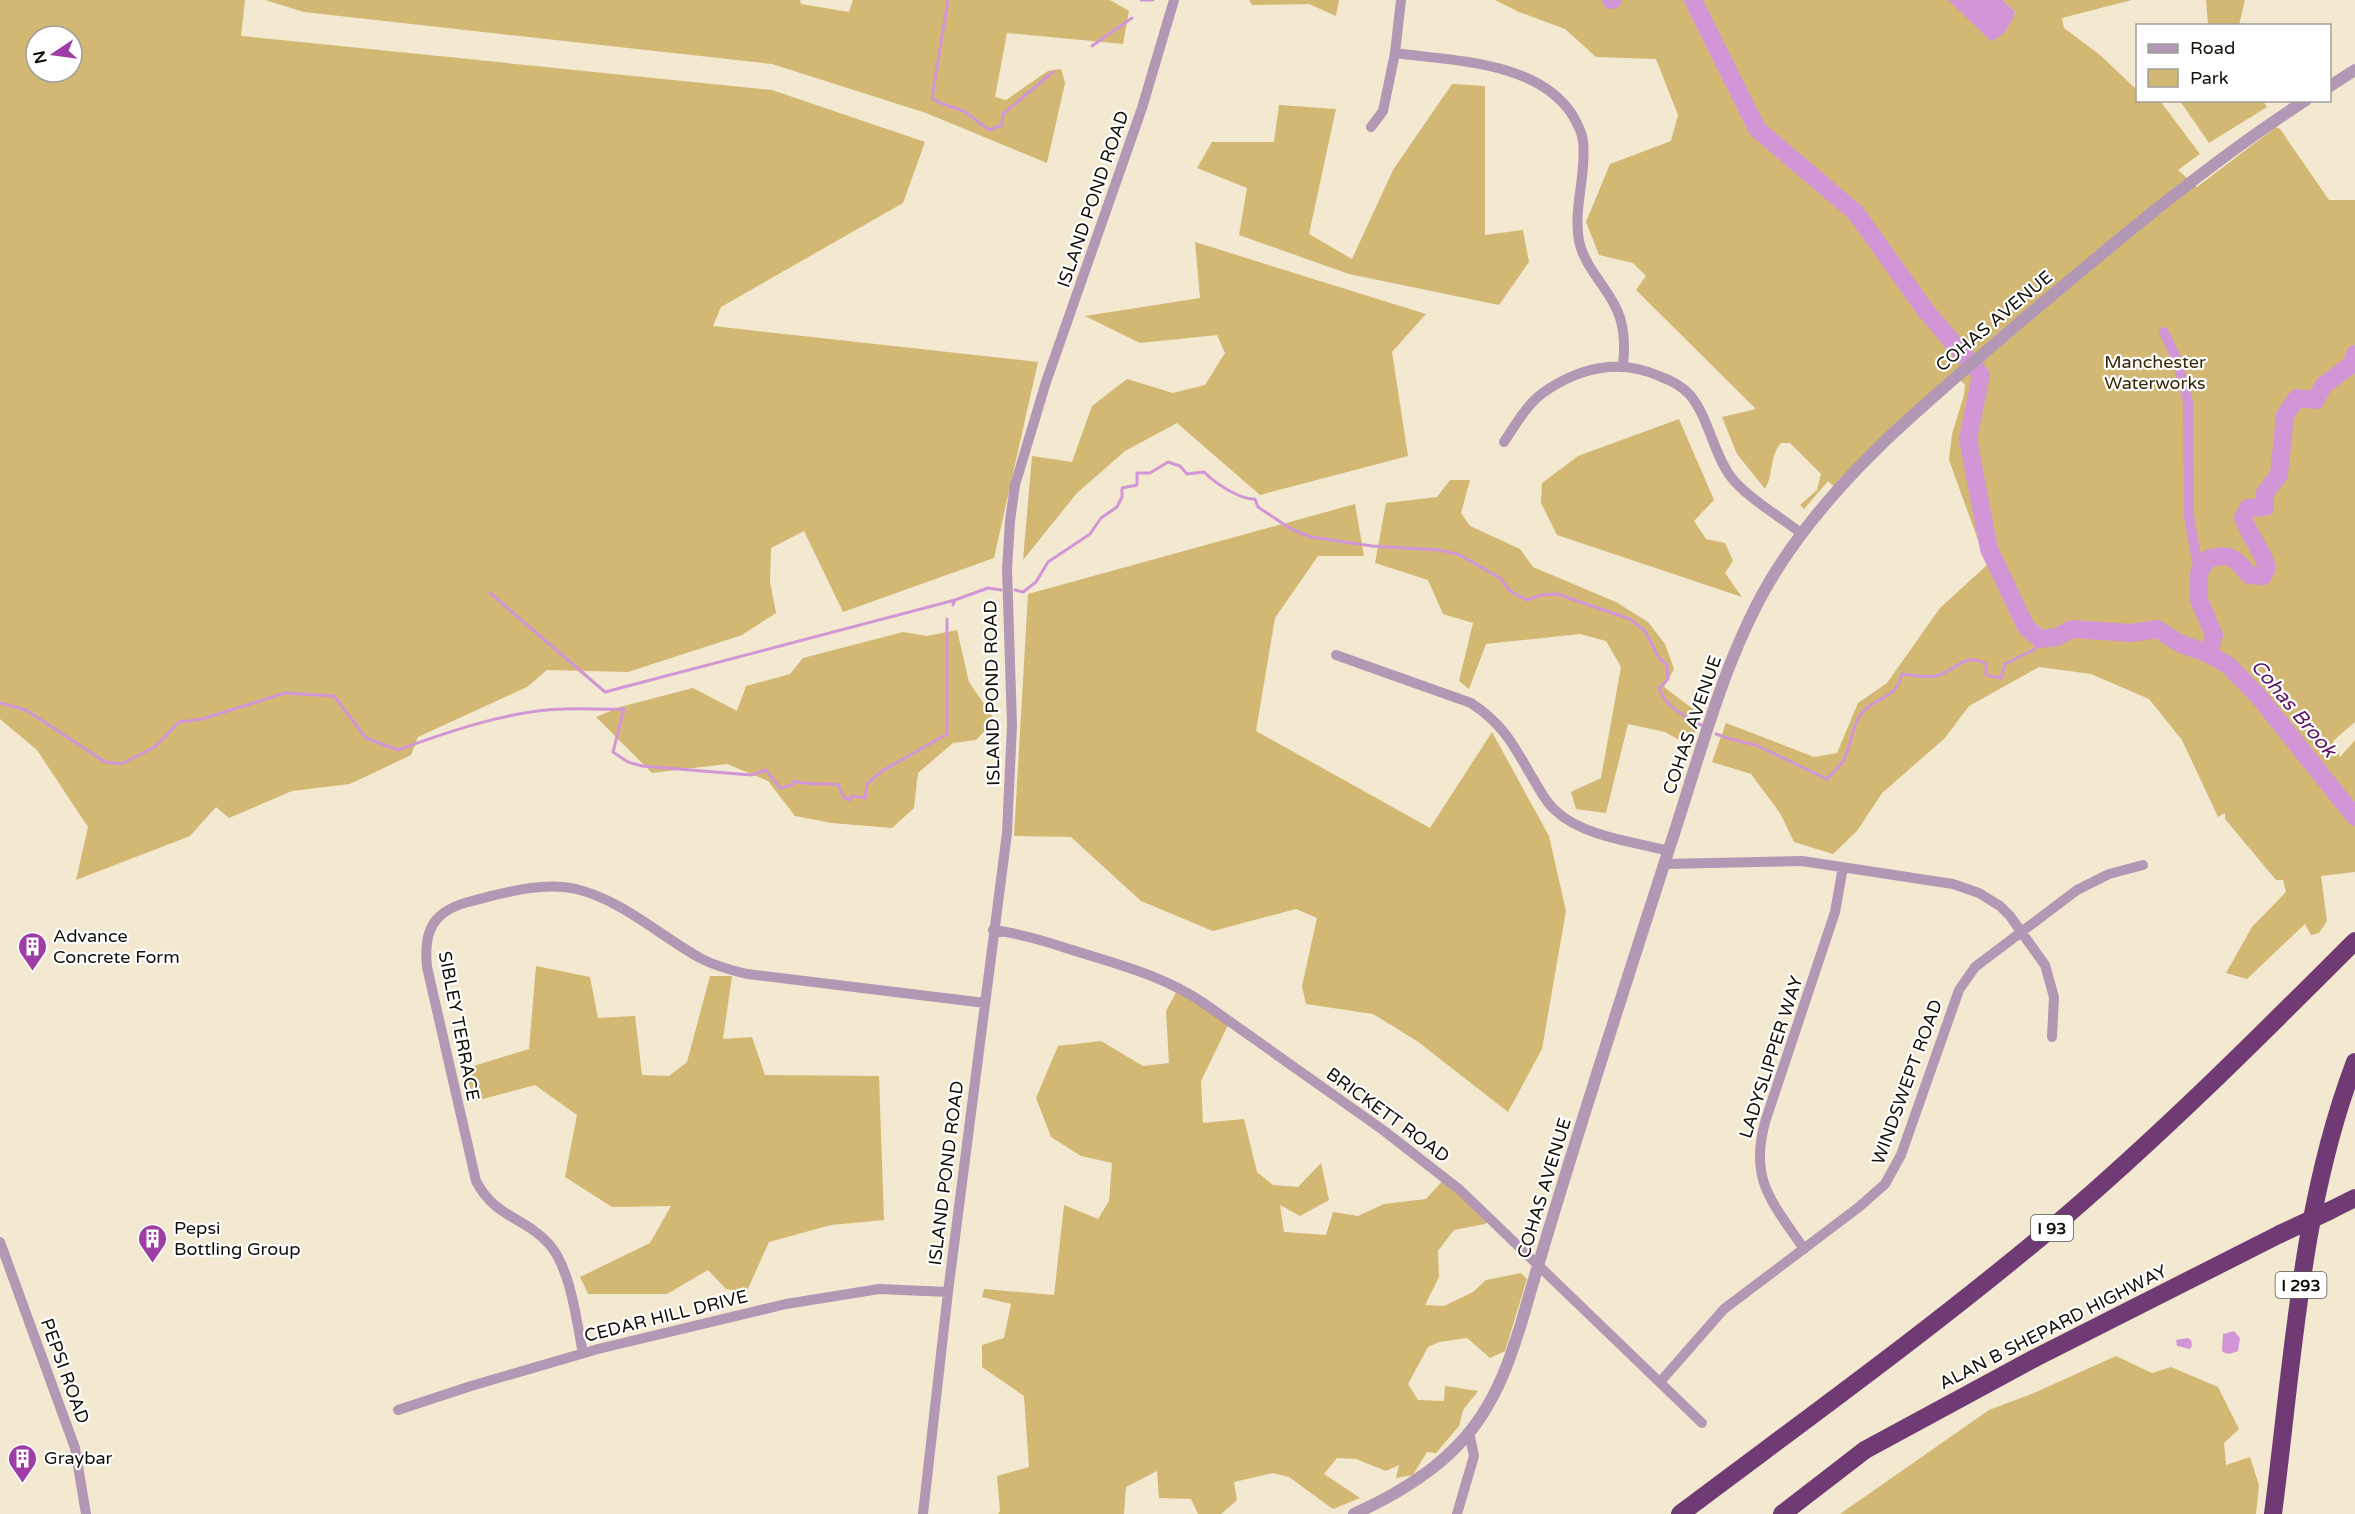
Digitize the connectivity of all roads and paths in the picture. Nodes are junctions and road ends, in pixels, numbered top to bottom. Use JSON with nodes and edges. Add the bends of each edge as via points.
{"nodes":[{"id":1,"x":1174,"y":0,"type":"edge"},
{"id":2,"x":1401,"y":0,"type":"edge"},
{"id":3,"x":1395,"y":53,"type":"junction"},
{"id":4,"x":2355,"y":70,"type":"edge"},
{"id":5,"x":2331,"y":85,"type":"edge"},
{"id":6,"x":2303,"y":102,"type":"edge"},
{"id":7,"x":1371,"y":127,"type":"dead end"},
{"id":8,"x":1623,"y":366,"type":"junction"},
{"id":9,"x":1504,"y":442,"type":"dead end"},
{"id":10,"x":1802,"y":534,"type":"junction"},
{"id":11,"x":1336,"y":655,"type":"dead end"},
{"id":12,"x":1669,"y":851,"type":"junction"},
{"id":13,"x":1664,"y":864,"type":"junction"},
{"id":14,"x":2143,"y":865,"type":"dead end"},
{"id":15,"x":1843,"y":867,"type":"junction"},
{"id":16,"x":993,"y":930,"type":"junction"},
{"id":17,"x":2021,"y":931,"type":"junction"},
{"id":18,"x":2355,"y":941,"type":"edge"},
{"id":19,"x":984,"y":1003,"type":"junction"},
{"id":20,"x":2052,"y":1037,"type":"dead end"},
{"id":21,"x":2355,"y":1062,"type":"edge"},
{"id":22,"x":2355,"y":1198,"type":"edge"},
{"id":23,"x":0,"y":1242,"type":"edge"},
{"id":24,"x":1804,"y":1249,"type":"junction"},
{"id":25,"x":1538,"y":1265,"type":"junction"},
{"id":26,"x":948,"y":1292,"type":"junction"},
{"id":27,"x":583,"y":1353,"type":"junction"},
{"id":28,"x":1660,"y":1382,"type":"junction"},
{"id":29,"x":398,"y":1410,"type":"dead end"},
{"id":30,"x":1702,"y":1423,"type":"dead end"},
{"id":31,"x":1469,"y":1432,"type":"junction"},
{"id":32,"x":86,"y":1514,"type":"edge"},
{"id":33,"x":923,"y":1514,"type":"edge"},
{"id":34,"x":1354,"y":1514,"type":"edge"},
{"id":35,"x":1457,"y":1514,"type":"edge"},
{"id":36,"x":1680,"y":1514,"type":"edge"},
{"id":37,"x":1782,"y":1514,"type":"edge"},
{"id":38,"x":2273,"y":1514,"type":"edge"}],
"edges":[{"from":1,"to":16,"type":"street","name":"ISLAND POND ROAD","via":[[1015,485],[1007,569],[1012,760],[1007,833]]},
{"from":2,"to":3,"type":"street"},
{"from":3,"to":7,"type":"street","via":[[1383,111]]},
{"from":3,"to":8,"type":"street","via":[[1507,70],[1543,85],[1564,102],[1583,137],[1579,241],[1584,257],[1615,305],[1625,340]]},
{"from":4,"to":5,"type":"street"},
{"from":6,"to":10,"type":"street","name":"COHAS AVENUE","via":[[2156,208],[1917,410],[1864,460]]},
{"from":8,"to":9,"type":"street","via":[[1595,368],[1546,391],[1526,409]]},
{"from":8,"to":10,"type":"street","via":[[1672,381],[1690,395],[1731,477]]},
{"from":10,"to":12,"type":"street","name":"COHAS AVENUE","via":[[1774,574],[1738,648]]},
{"from":11,"to":12,"type":"street","via":[[1471,703],[1503,730],[1545,800],[1556,811],[1588,830]]},
{"from":12,"to":13,"type":"street","name":"COHAS AVENUE"},
{"from":13,"to":15,"type":"street","via":[[1788,860]]},
{"from":13,"to":25,"type":"street","name":"COHAS AVENUE"},
{"from":14,"to":17,"type":"street","name":"WINDSWEPT ROAD","via":[[2091,881]]},
{"from":15,"to":17,"type":"street","via":[[1966,887],[1990,898]]},
{"from":15,"to":24,"type":"street","name":"LADYSLIPPER WAY","via":[[1835,912],[1766,1119],[1759,1151],[1767,1192]]},
{"from":16,"to":19,"type":"street","name":"ISLAND POND ROAD"},
{"from":16,"to":25,"type":"street","name":"BRICKETT ROAD","via":[[1049,942],[1130,967],[1185,990],[1413,1152],[1487,1214]]},
{"from":17,"to":20,"type":"street","via":[[2045,965],[2052,986]]},
{"from":17,"to":24,"type":"street","name":"WINDSWEPT ROAD","via":[[1975,967],[1959,990],[1901,1155],[1885,1184]]},
{"from":18,"to":36,"type":"highway","number":"I 93","via":[[2151,1141],[2052,1228]]},
{"from":19,"to":26,"type":"street","name":"ISLAND POND ROAD"},
{"from":19,"to":27,"type":"street","name":"SIBLEY TERRACE","via":[[724,969],[694,955],[619,907],[575,888],[550,886],[526,890],[456,905],[445,911],[429,930],[427,961],[476,1181],[489,1202],[540,1235],[556,1253],[566,1275]]},
{"from":21,"to":38,"type":"highway","number":"I 293","via":[[2332,1127],[2314,1198]]},
{"from":22,"to":37,"type":"highway","name":"ALAN B SHEPARD HIGHWAY","bridge":true,"via":[[2035,1358],[1865,1450]]},
{"from":23,"to":32,"type":"street","name":"PEPSI ROAD","via":[[75,1448]]},
{"from":24,"to":28,"type":"street","name":"WINDSWEPT ROAD","via":[[1724,1309]]},
{"from":25,"to":28,"type":"street","name":"BRICKETT ROAD"},
{"from":25,"to":31,"type":"street","name":"COHAS AVENUE","via":[[1510,1357],[1488,1406]]},
{"from":26,"to":27,"type":"street","name":"CEDAR HILL DRIVE","via":[[856,1292],[786,1304]]},
{"from":26,"to":33,"type":"street","name":"ISLAND POND ROAD"},
{"from":27,"to":29,"type":"street","name":"CEDAR HILL DRIVE"},
{"from":28,"to":30,"type":"street","name":"BRICKETT ROAD"},
{"from":31,"to":34,"type":"street","name":"COHAS AVENUE","via":[[1411,1485]]},
{"from":31,"to":35,"type":"street","via":[[1474,1456]]}]}
